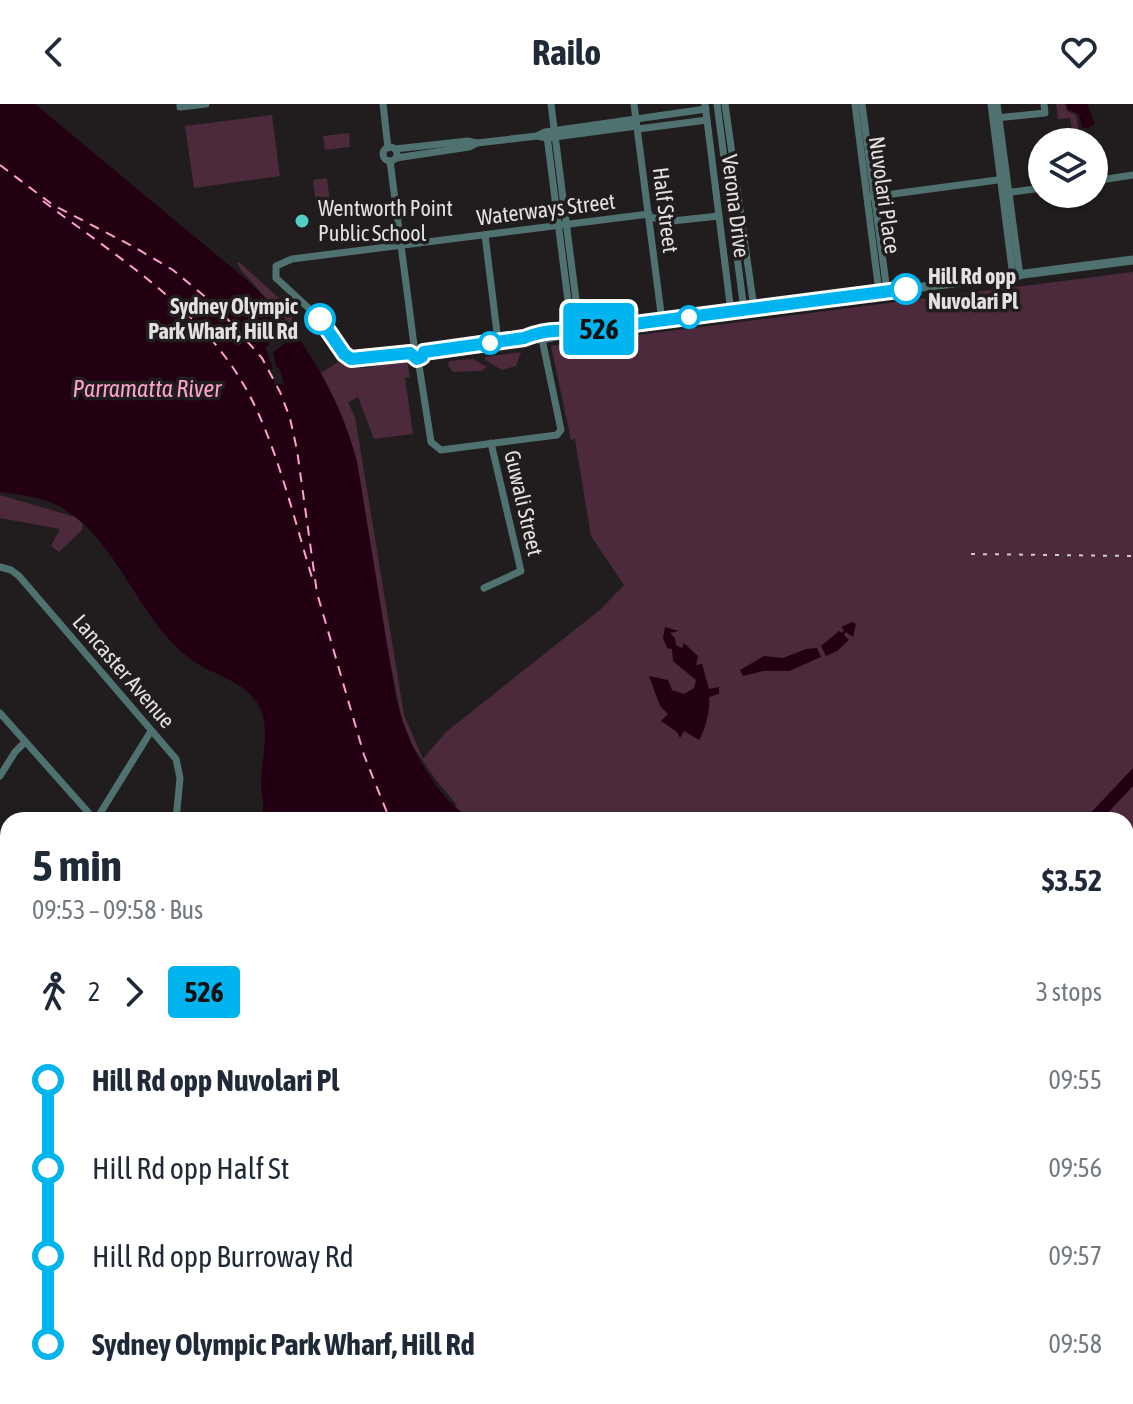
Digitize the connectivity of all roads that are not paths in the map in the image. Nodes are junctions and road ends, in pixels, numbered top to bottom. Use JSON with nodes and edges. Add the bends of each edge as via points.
{"nodes":[{"id":1,"x":180,"y":104,"type":"edge"},
{"id":2,"x":206,"y":104,"type":"edge"},
{"id":3,"x":383,"y":104,"type":"edge"},
{"id":4,"x":551,"y":104,"type":"edge"},
{"id":5,"x":634,"y":104,"type":"edge"},
{"id":6,"x":855,"y":104,"type":"edge"},
{"id":7,"x":862,"y":104,"type":"edge"},
{"id":8,"x":994,"y":104,"type":"edge"},
{"id":9,"x":1044,"y":104,"type":"edge"},
{"id":10,"x":706,"y":107,"type":"edge"},
{"id":11,"x":721,"y":108,"type":"edge"},
{"id":12,"x":996,"y":118,"type":"junction"},
{"id":13,"x":707,"y":120,"type":"junction"},
{"id":14,"x":637,"y":125,"type":"junction"},
{"id":15,"x":550,"y":134,"type":"junction"},
{"id":16,"x":392,"y":154,"type":"junction"},
{"id":17,"x":1133,"y":175,"type":"edge"},
{"id":18,"x":1004,"y":179,"type":"junction"},
{"id":19,"x":1108,"y":179,"type":"edge"},
{"id":20,"x":1028,"y":190,"type":"edge"},
{"id":21,"x":1006,"y":193,"type":"junction"},
{"id":22,"x":870,"y":196,"type":"junction"},
{"id":23,"x":649,"y":216,"type":"junction"},
{"id":24,"x":719,"y":216,"type":"junction"},
{"id":25,"x":562,"y":224,"type":"junction"},
{"id":26,"x":485,"y":235,"type":"junction"},
{"id":27,"x":400,"y":245,"type":"junction"},
{"id":28,"x":1133,"y":260,"type":"edge"},
{"id":29,"x":1016,"y":276,"type":"junction"},
{"id":30,"x":883,"y":291,"type":"junction"},
{"id":31,"x":749,"y":309,"type":"junction"},
{"id":32,"x":731,"y":312,"type":"junction"},
{"id":33,"x":662,"y":321,"type":"junction"},
{"id":34,"x":576,"y":332,"type":"junction"},
{"id":35,"x":524,"y":338,"type":"junction"},
{"id":36,"x":542,"y":339,"type":"junction"},
{"id":37,"x":498,"y":341,"type":"junction"},
{"id":38,"x":414,"y":345,"type":"junction"},
{"id":39,"x":410,"y":353,"type":"junction"},
{"id":40,"x":421,"y":356,"type":"junction"},
{"id":41,"x":491,"y":443,"type":"junction"},
{"id":42,"x":0,"y":567,"type":"edge"},
{"id":43,"x":484,"y":588,"type":"dead end"},
{"id":44,"x":0,"y":713,"type":"edge"},
{"id":45,"x":151,"y":731,"type":"junction"},
{"id":46,"x":25,"y":742,"type":"junction"},
{"id":47,"x":0,"y":776,"type":"edge"},
{"id":48,"x":88,"y":812,"type":"edge"},
{"id":49,"x":100,"y":812,"type":"edge"},
{"id":50,"x":176,"y":812,"type":"edge"}],
"edges":[{"from":1,"to":2,"type":"street"},
{"from":3,"to":16,"type":"street"},
{"from":4,"to":15,"type":"street"},
{"from":5,"to":14,"type":"street","name":"Half Street"},
{"from":6,"to":22,"type":"street","name":"Nuvolari Place"},
{"from":7,"to":22,"type":"street","name":"Nuvolari Place"},
{"from":8,"to":12,"type":"street"},
{"from":9,"to":12,"type":"street","via":[[1045,113]]},
{"from":10,"to":13,"type":"street","name":"Verona Drive"},
{"from":10,"to":14,"type":"street"},
{"from":11,"to":31,"type":"street","name":"Verona Drive"},
{"from":12,"to":18,"type":"street"},
{"from":13,"to":14,"type":"street"},
{"from":13,"to":24,"type":"street","name":"Verona Drive"},
{"from":14,"to":15,"type":"street"},
{"from":14,"to":23,"type":"street","name":"Half Street"},
{"from":15,"to":16,"type":"street"},
{"from":15,"to":25,"type":"street"},
{"from":16,"to":27,"type":"street"},
{"from":17,"to":19,"type":"street"},
{"from":18,"to":21,"type":"street"},
{"from":18,"to":22,"type":"street"},
{"from":20,"to":21,"type":"street"},
{"from":21,"to":29,"type":"street"},
{"from":22,"to":30,"type":"street","name":"Nuvolari Place"},
{"from":23,"to":24,"type":"street","name":"Waterways Street","via":[[672,221]]},
{"from":23,"to":25,"type":"street","name":"Waterways Street"},
{"from":23,"to":33,"type":"street","name":"Half Street"},
{"from":24,"to":32,"type":"street","name":"Verona Drive"},
{"from":25,"to":26,"type":"street","name":"Waterways Street"},
{"from":25,"to":34,"type":"street"},
{"from":26,"to":27,"type":"street","name":"Waterways Street"},
{"from":26,"to":37,"type":"street"},
{"from":27,"to":38,"type":"street"},
{"from":27,"to":39,"type":"street","name":"Waterways Street","via":[[292,259],[277,265],[274,273],[348,358]]},
{"from":28,"to":29,"type":"street"},
{"from":29,"to":30,"type":"street"},
{"from":30,"to":31,"type":"street"},
{"from":31,"to":32,"type":"street"},
{"from":32,"to":33,"type":"street"},
{"from":33,"to":34,"type":"street"},
{"from":34,"to":35,"type":"street"},
{"from":34,"to":36,"type":"street"},
{"from":35,"to":36,"type":"street"},
{"from":35,"to":37,"type":"street"},
{"from":36,"to":41,"type":"street","via":[[561,430],[557,435]]},
{"from":37,"to":40,"type":"street"},
{"from":38,"to":39,"type":"street"},
{"from":38,"to":40,"type":"street","via":[[420,346]]},
{"from":39,"to":40,"type":"street","via":[[414,359]]},
{"from":40,"to":41,"type":"street","via":[[433,447]]},
{"from":41,"to":43,"type":"street","name":"Guwali Street","via":[[521,571]]},
{"from":42,"to":45,"type":"street","name":"Lancaster Avenue","via":[[19,576]]},
{"from":44,"to":46,"type":"street"},
{"from":45,"to":49,"type":"street"},
{"from":45,"to":50,"type":"street","name":"Lancaster Avenue","via":[[176,759]]},
{"from":46,"to":47,"type":"street"},
{"from":46,"to":48,"type":"street"}]}
